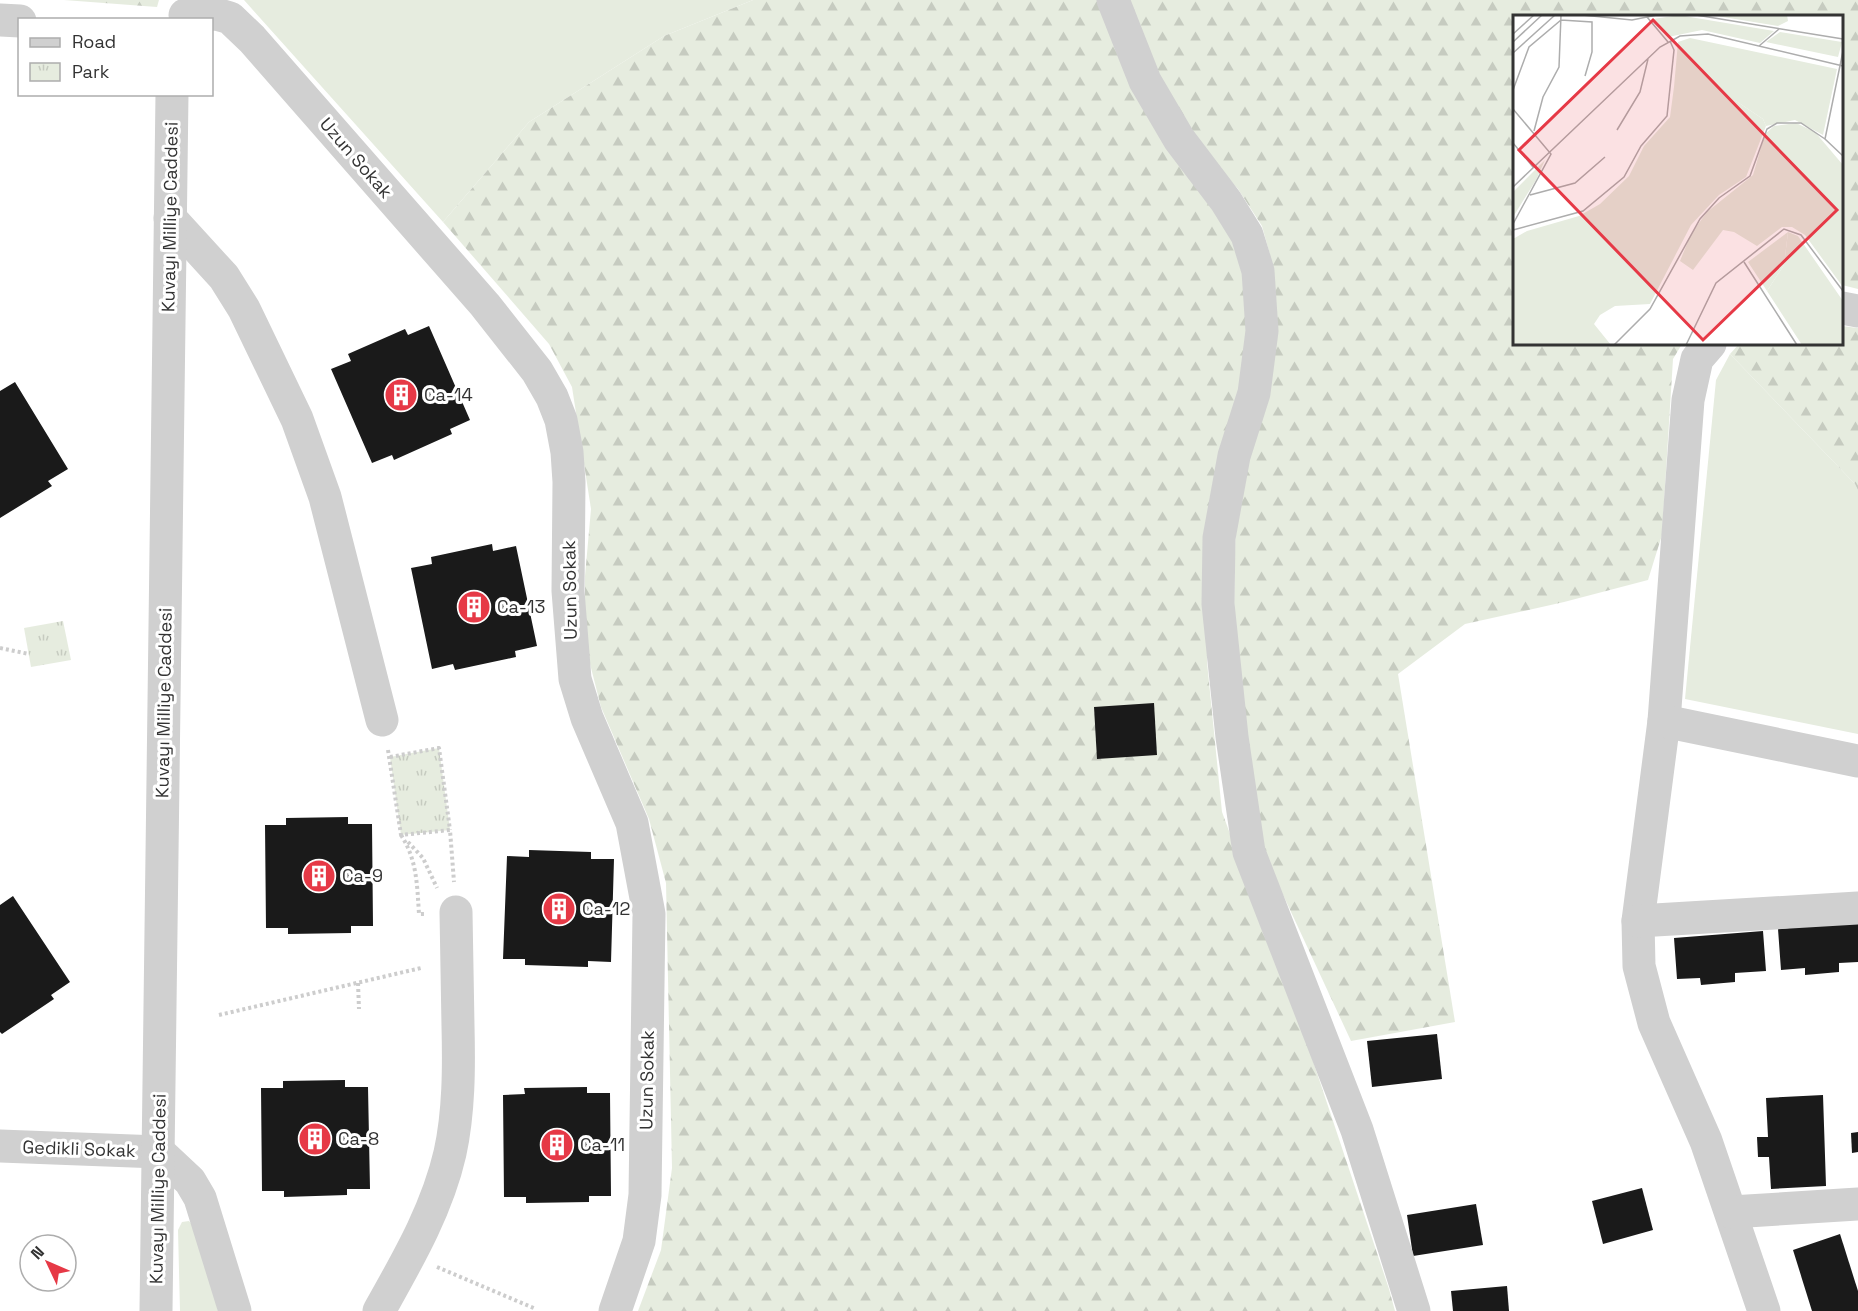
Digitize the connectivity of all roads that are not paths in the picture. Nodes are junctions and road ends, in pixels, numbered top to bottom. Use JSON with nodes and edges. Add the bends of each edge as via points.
{"nodes":[{"id":1,"x":1113,"y":0,"type":"edge"},
{"id":2,"x":186,"y":11,"type":"edge"},
{"id":3,"x":0,"y":20,"type":"edge"},
{"id":4,"x":18,"y":21,"type":"edge"},
{"id":5,"x":172,"y":96,"type":"edge"},
{"id":6,"x":170,"y":218,"type":"junction"},
{"id":7,"x":1843,"y":308,"type":"edge"},
{"id":8,"x":1858,"y":311,"type":"edge"},
{"id":9,"x":1709,"y":345,"type":"edge"},
{"id":10,"x":382,"y":720,"type":"road end"},
{"id":11,"x":1664,"y":721,"type":"junction"},
{"id":12,"x":1858,"y":761,"type":"edge"},
{"id":13,"x":1858,"y":908,"type":"edge"},
{"id":14,"x":450,"y":912,"type":"road end"},
{"id":15,"x":1638,"y":921,"type":"junction"},
{"id":16,"x":0,"y":1146,"type":"edge"},
{"id":17,"x":159,"y":1152,"type":"junction"},
{"id":18,"x":1858,"y":1204,"type":"edge"},
{"id":19,"x":1731,"y":1212,"type":"junction"},
{"id":20,"x":156,"y":1311,"type":"edge"},
{"id":21,"x":235,"y":1311,"type":"edge"},
{"id":22,"x":379,"y":1311,"type":"edge"},
{"id":23,"x":615,"y":1311,"type":"edge"},
{"id":24,"x":1414,"y":1311,"type":"edge"},
{"id":25,"x":1764,"y":1311,"type":"edge"}],
"edges":[{"from":1,"to":24,"type":"street","via":[[1145,81],[1179,139],[1247,235],[1258,271],[1262,331],[1254,393],[1234,456],[1219,538],[1218,604],[1232,737],[1250,852],[1357,1130]]},
{"from":2,"to":23,"type":"street","name":"Uzun Sokak","via":[[230,18],[252,39],[485,305],[537,371],[561,420],[570,482],[568,591],[575,679],[587,718],[632,824],[649,914],[645,1195],[639,1241]]},
{"from":3,"to":4,"type":"street"},
{"from":5,"to":6,"type":"street","name":"Kuvayı Milliye Caddesi"},
{"from":6,"to":10,"type":"street","via":[[224,277],[244,309],[297,419],[325,497]]},
{"from":6,"to":17,"type":"street","name":"Kuvayı Milliye Caddesi"},
{"from":7,"to":8,"type":"street"},
{"from":9,"to":11,"type":"street","via":[[1697,359],[1688,399]]},
{"from":11,"to":12,"type":"street"},
{"from":11,"to":15,"type":"street"},
{"from":13,"to":15,"type":"street"},
{"from":14,"to":22,"type":"street","via":[[458,1054],[450,1152],[438,1193],[410,1256]]},
{"from":15,"to":19,"type":"street","via":[[1639,966],[1654,1023],[1706,1141]]},
{"from":16,"to":17,"type":"street","name":"Gedikli Sokak"},
{"from":17,"to":20,"type":"street","name":"Kuvayı Milliye Caddesi"},
{"from":17,"to":21,"type":"street","via":[[190,1181],[200,1198]]},
{"from":18,"to":19,"type":"street"},
{"from":19,"to":25,"type":"street"}]}
